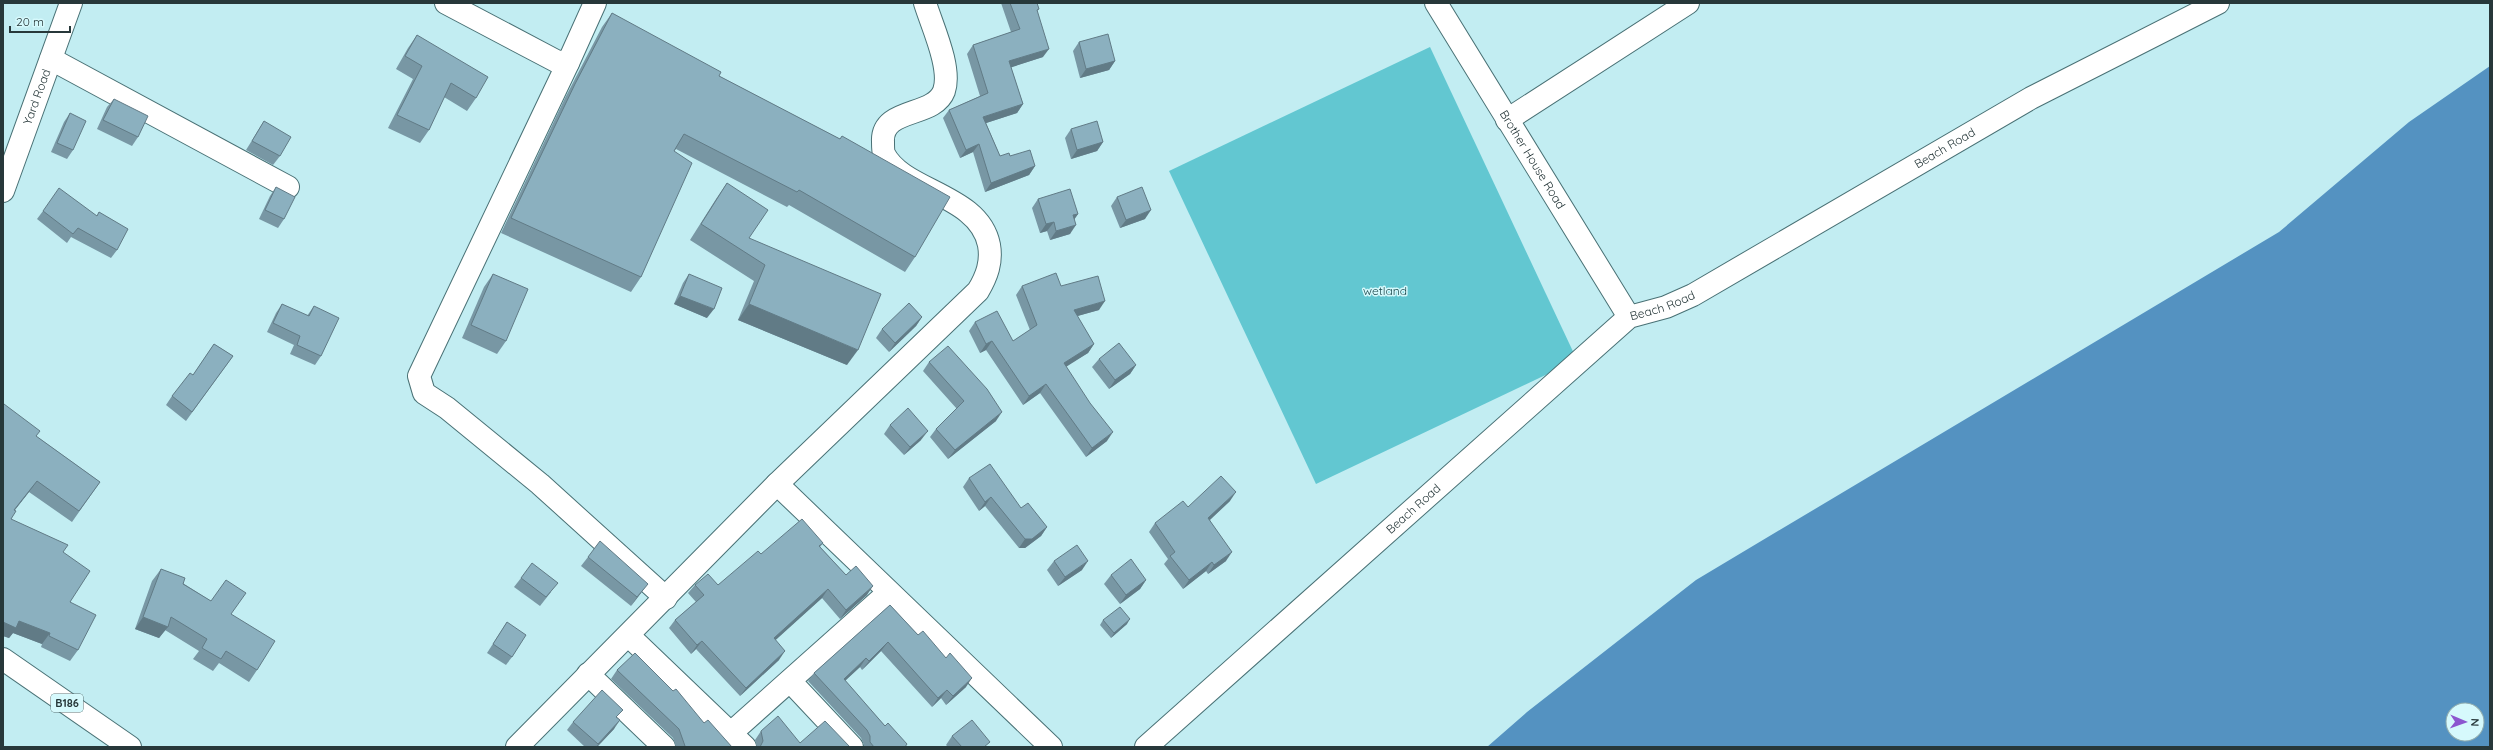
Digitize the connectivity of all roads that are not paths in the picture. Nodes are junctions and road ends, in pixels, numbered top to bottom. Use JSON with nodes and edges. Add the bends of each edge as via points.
{"nodes":[{"id":1,"x":71,"y":3,"type":"edge"},
{"id":2,"x":446,"y":3,"type":"edge"},
{"id":3,"x":595,"y":3,"type":"edge"},
{"id":4,"x":925,"y":3,"type":"edge"},
{"id":5,"x":1436,"y":3,"type":"edge"},
{"id":6,"x":1688,"y":3,"type":"edge"},
{"id":7,"x":2218,"y":3,"type":"edge"},
{"id":8,"x":51,"y":58,"type":"junction"},
{"id":9,"x":568,"y":63,"type":"junction"},
{"id":10,"x":1507,"y":120,"type":"junction"},
{"id":11,"x":288,"y":186,"type":"dead end"},
{"id":12,"x":3,"y":191,"type":"edge"},
{"id":13,"x":1629,"y":317,"type":"junction"},
{"id":14,"x":777,"y":484,"type":"junction"},
{"id":15,"x":888,"y":593,"type":"junction"},
{"id":16,"x":666,"y":598,"type":"junction"},
{"id":17,"x":629,"y":636,"type":"junction"},
{"id":18,"x":3,"y":659,"type":"edge"},
{"id":19,"x":588,"y":674,"type":"junction"},
{"id":20,"x":790,"y":681,"type":"junction"},
{"id":21,"x":738,"y":740,"type":"edge"},
{"id":22,"x":130,"y":747,"type":"edge"},
{"id":23,"x":517,"y":747,"type":"edge"},
{"id":24,"x":664,"y":747,"type":"edge"},
{"id":25,"x":852,"y":747,"type":"edge"},
{"id":26,"x":1052,"y":747,"type":"edge"},
{"id":27,"x":1146,"y":747,"type":"edge"}],
"edges":[{"from":1,"to":8,"type":"street","name":"Yard Road"},
{"from":2,"to":9,"type":"street","via":[[556,61]]},
{"from":3,"to":9,"type":"street"},
{"from":4,"to":14,"type":"street","via":[[945,67],[946,80],[943,92],[937,101],[929,106],[897,118],[889,124],[883,137],[884,152],[890,164],[977,219],[987,236],[991,255],[987,276],[978,291]]},
{"from":5,"to":10,"type":"street","name":"Brother House Road"},
{"from":6,"to":10,"type":"street"},
{"from":7,"to":13,"type":"street","name":"Beach Road","via":[[2031,98],[1693,295],[1666,307]]},
{"from":8,"to":11,"type":"street"},
{"from":8,"to":12,"type":"street","name":"Yard Road"},
{"from":9,"to":16,"type":"street","via":[[419,376],[424,393],[447,408],[540,484]]},
{"from":10,"to":13,"type":"street","name":"Brother House Road"},
{"from":13,"to":27,"type":"street","name":"Beach Road"},
{"from":14,"to":15,"type":"street"},
{"from":14,"to":16,"type":"street"},
{"from":15,"to":20,"type":"street"},
{"from":15,"to":26,"type":"street"},
{"from":16,"to":17,"type":"street"},
{"from":17,"to":19,"type":"street"},
{"from":17,"to":21,"type":"street"},
{"from":18,"to":22,"type":"street","number":"B186"},
{"from":19,"to":23,"type":"street"},
{"from":19,"to":24,"type":"street"},
{"from":20,"to":21,"type":"street"},
{"from":20,"to":25,"type":"street"}]}
